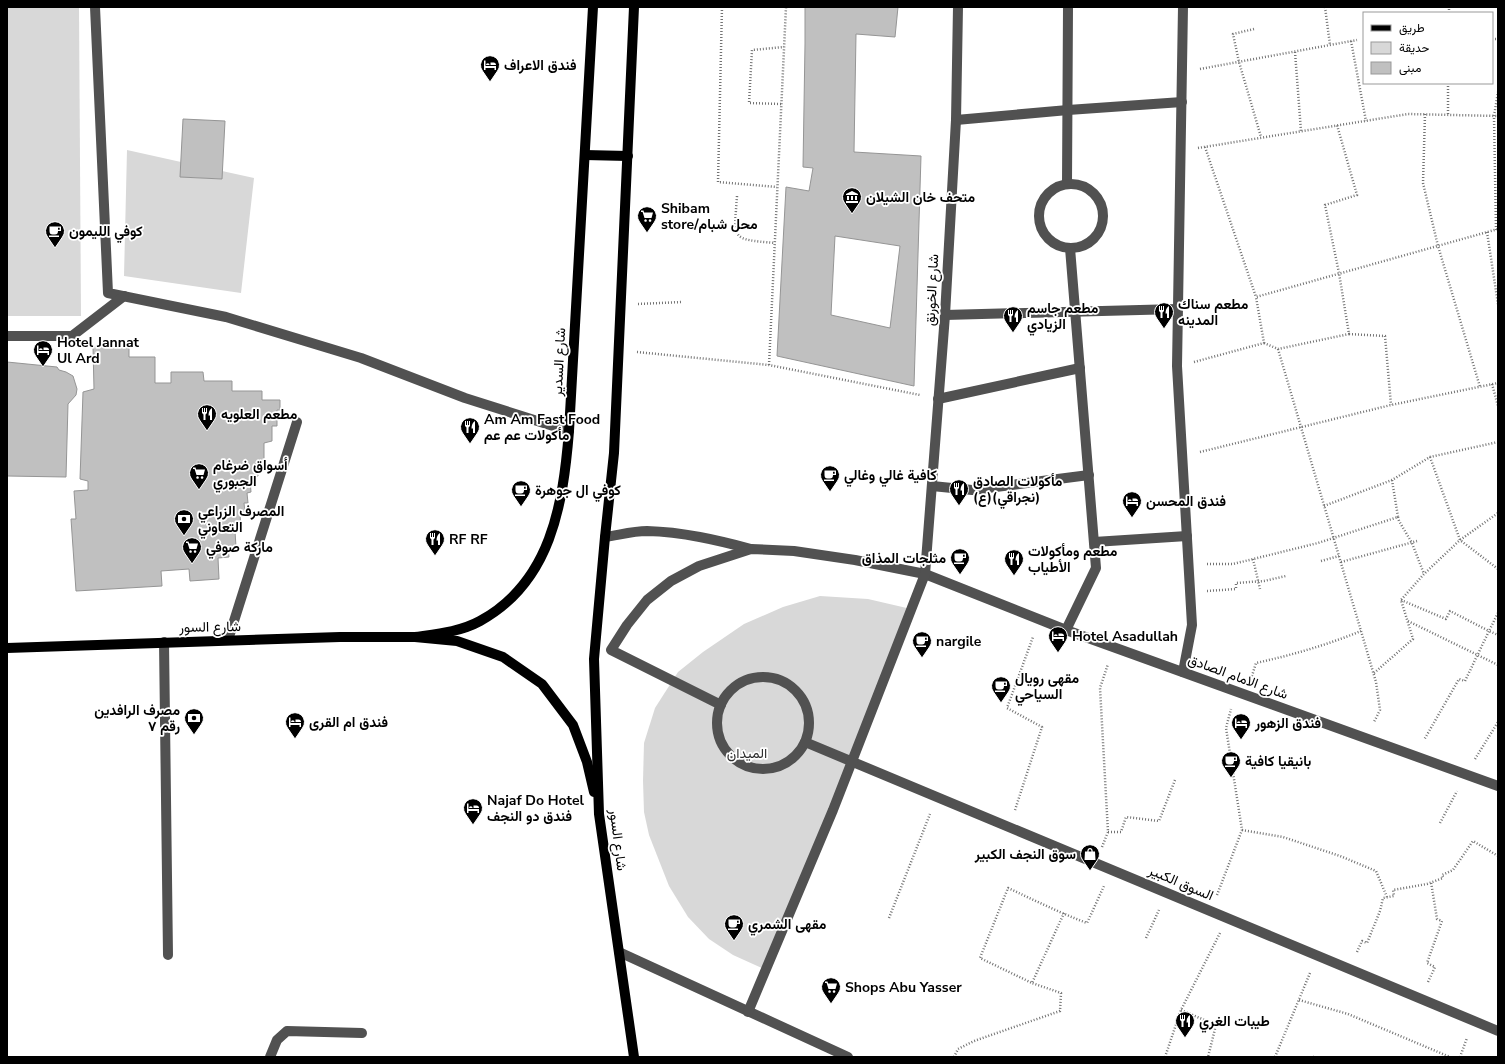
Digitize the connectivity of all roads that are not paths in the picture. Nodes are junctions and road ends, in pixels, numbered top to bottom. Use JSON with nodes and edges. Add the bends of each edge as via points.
{"nodes":[{"id":1,"x":96,"y":7,"type":"edge"},
{"id":2,"x":593,"y":7,"type":"edge"},
{"id":3,"x":634,"y":7,"type":"edge"},
{"id":4,"x":958,"y":7,"type":"edge"},
{"id":5,"x":1068,"y":7,"type":"edge"},
{"id":6,"x":1183,"y":7,"type":"edge"},
{"id":7,"x":1182,"y":102,"type":"junction"},
{"id":8,"x":1068,"y":110,"type":"junction"},
{"id":9,"x":956,"y":120,"type":"junction"},
{"id":10,"x":585,"y":155,"type":"junction"},
{"id":11,"x":628,"y":156,"type":"junction"},
{"id":12,"x":1067,"y":183,"type":"junction"},
{"id":13,"x":1070,"y":248,"type":"junction"},
{"id":14,"x":124,"y":296,"type":"junction"},
{"id":15,"x":1178,"y":309,"type":"junction"},
{"id":16,"x":1075,"y":313,"type":"junction"},
{"id":17,"x":945,"y":315,"type":"junction"},
{"id":18,"x":7,"y":336,"type":"edge"},
{"id":19,"x":1080,"y":368,"type":"junction"},
{"id":20,"x":938,"y":399,"type":"junction"},
{"id":21,"x":297,"y":422,"type":"dead end"},
{"id":22,"x":569,"y":431,"type":"junction"},
{"id":23,"x":1089,"y":475,"type":"junction"},
{"id":24,"x":932,"y":486,"type":"junction"},
{"id":25,"x":1187,"y":536,"type":"junction"},
{"id":26,"x":605,"y":537,"type":"junction"},
{"id":27,"x":1094,"y":542,"type":"junction"},
{"id":28,"x":750,"y":549,"type":"junction"},
{"id":29,"x":925,"y":574,"type":"junction"},
{"id":30,"x":1066,"y":630,"type":"junction"},
{"id":31,"x":415,"y":637,"type":"junction"},
{"id":32,"x":228,"y":640,"type":"junction"},
{"id":33,"x":164,"y":642,"type":"junction"},
{"id":34,"x":7,"y":648,"type":"edge"},
{"id":35,"x":1183,"y":672,"type":"junction"},
{"id":36,"x":721,"y":705,"type":"junction"},
{"id":37,"x":805,"y":742,"type":"junction"},
{"id":38,"x":852,"y":761,"type":"junction"},
{"id":39,"x":1498,"y":786,"type":"edge"},
{"id":40,"x":599,"y":814,"type":"junction"},
{"id":41,"x":619,"y":952,"type":"junction"},
{"id":42,"x":168,"y":955,"type":"dead end"},
{"id":43,"x":748,"y":1012,"type":"junction"},
{"id":44,"x":1498,"y":1031,"type":"edge"},
{"id":45,"x":362,"y":1033,"type":"dead end"},
{"id":46,"x":270,"y":1057,"type":"edge"},
{"id":47,"x":634,"y":1057,"type":"edge"},
{"id":48,"x":848,"y":1057,"type":"edge"}],
"edges":[{"from":1,"to":14,"type":"street","via":[[108,293]]},
{"from":2,"to":10,"type":"main road","name":"شارع السدير"},
{"from":3,"to":11,"type":"main road"},
{"from":4,"to":9,"type":"street","name":"شارع الخورنق"},
{"from":5,"to":8,"type":"street"},
{"from":6,"to":7,"type":"street"},
{"from":7,"to":8,"type":"street"},
{"from":7,"to":15,"type":"street"},
{"from":8,"to":9,"type":"street"},
{"from":8,"to":12,"type":"street"},
{"from":9,"to":17,"type":"street","name":"شارع الخورنق"},
{"from":10,"to":11,"type":"main road"},
{"from":10,"to":22,"type":"main road","name":"شارع السدير"},
{"from":11,"to":26,"type":"main road","via":[[614,453]]},
{"from":12,"to":13,"type":"street","via":[[1048,192],[1042,201],[1039,222],[1050,240],[1059,246]]},
{"from":12,"to":13,"type":"street","via":[[1088,188],[1102,204],[1104,215],[1098,235],[1090,243]]},
{"from":13,"to":16,"type":"street"},
{"from":14,"to":18,"type":"street","via":[[72,336]]},
{"from":14,"to":22,"type":"street","via":[[226,317],[362,358],[465,398]]},
{"from":15,"to":16,"type":"street"},
{"from":15,"to":25,"type":"street","via":[[1178,366]]},
{"from":16,"to":17,"type":"street"},
{"from":16,"to":19,"type":"street"},
{"from":17,"to":20,"type":"street","name":"شارع الخورنق"},
{"from":19,"to":20,"type":"street"},
{"from":19,"to":23,"type":"street"},
{"from":20,"to":24,"type":"street","name":"شارع الخورنق"},
{"from":21,"to":32,"type":"street"},
{"from":22,"to":31,"type":"main road","name":"شارع السدير","via":[[558,509],[546,549],[529,577],[509,601],[479,621],[453,631]]},
{"from":23,"to":24,"type":"street","via":[[972,490]]},
{"from":23,"to":27,"type":"street"},
{"from":24,"to":29,"type":"street","name":"شارع الخورنق"},
{"from":25,"to":27,"type":"street"},
{"from":25,"to":35,"type":"street","via":[[1192,625]]},
{"from":26,"to":28,"type":"street","via":[[646,531],[680,533]]},
{"from":26,"to":40,"type":"main road","name":"شارع السور","via":[[594,659]]},
{"from":27,"to":30,"type":"street","via":[[1096,568]]},
{"from":28,"to":29,"type":"street","name":"شارع الامام الصادق","via":[[794,551]]},
{"from":28,"to":36,"type":"street","via":[[699,566],[671,581],[647,600],[611,650]]},
{"from":29,"to":30,"type":"street","name":"شارع الامام الصادق"},
{"from":29,"to":38,"type":"street","name":"شارع الخورنق"},
{"from":30,"to":35,"type":"street","name":"شارع الامام الصادق"},
{"from":31,"to":32,"type":"main road","name":"شارع السور"},
{"from":31,"to":40,"type":"main road","via":[[457,640],[503,657],[542,684],[573,726],[587,762]]},
{"from":32,"to":33,"type":"main road","name":"شارع السور"},
{"from":33,"to":34,"type":"main road","name":"شارع السور"},
{"from":33,"to":42,"type":"street"},
{"from":35,"to":39,"type":"street","name":"شارع الامام الصادق"},
{"from":36,"to":37,"type":"street","via":[[718,719],[719,734],[725,747],[747,766],[763,769],[778,766],[792,759]]},
{"from":36,"to":37,"type":"street","via":[[728,693],[753,678],[768,677],[782,681],[795,689],[804,702],[809,717]]},
{"from":37,"to":38,"type":"street","name":"السوق الكبير"},
{"from":38,"to":43,"type":"street","name":"شارع الخورنق"},
{"from":38,"to":44,"type":"street","name":"السوق الكبير"},
{"from":40,"to":41,"type":"main road","name":"شارع السور"},
{"from":41,"to":43,"type":"street"},
{"from":41,"to":47,"type":"main road","name":"شارع السور"},
{"from":43,"to":48,"type":"street"},
{"from":45,"to":46,"type":"street","via":[[287,1031],[277,1040]]}]}
